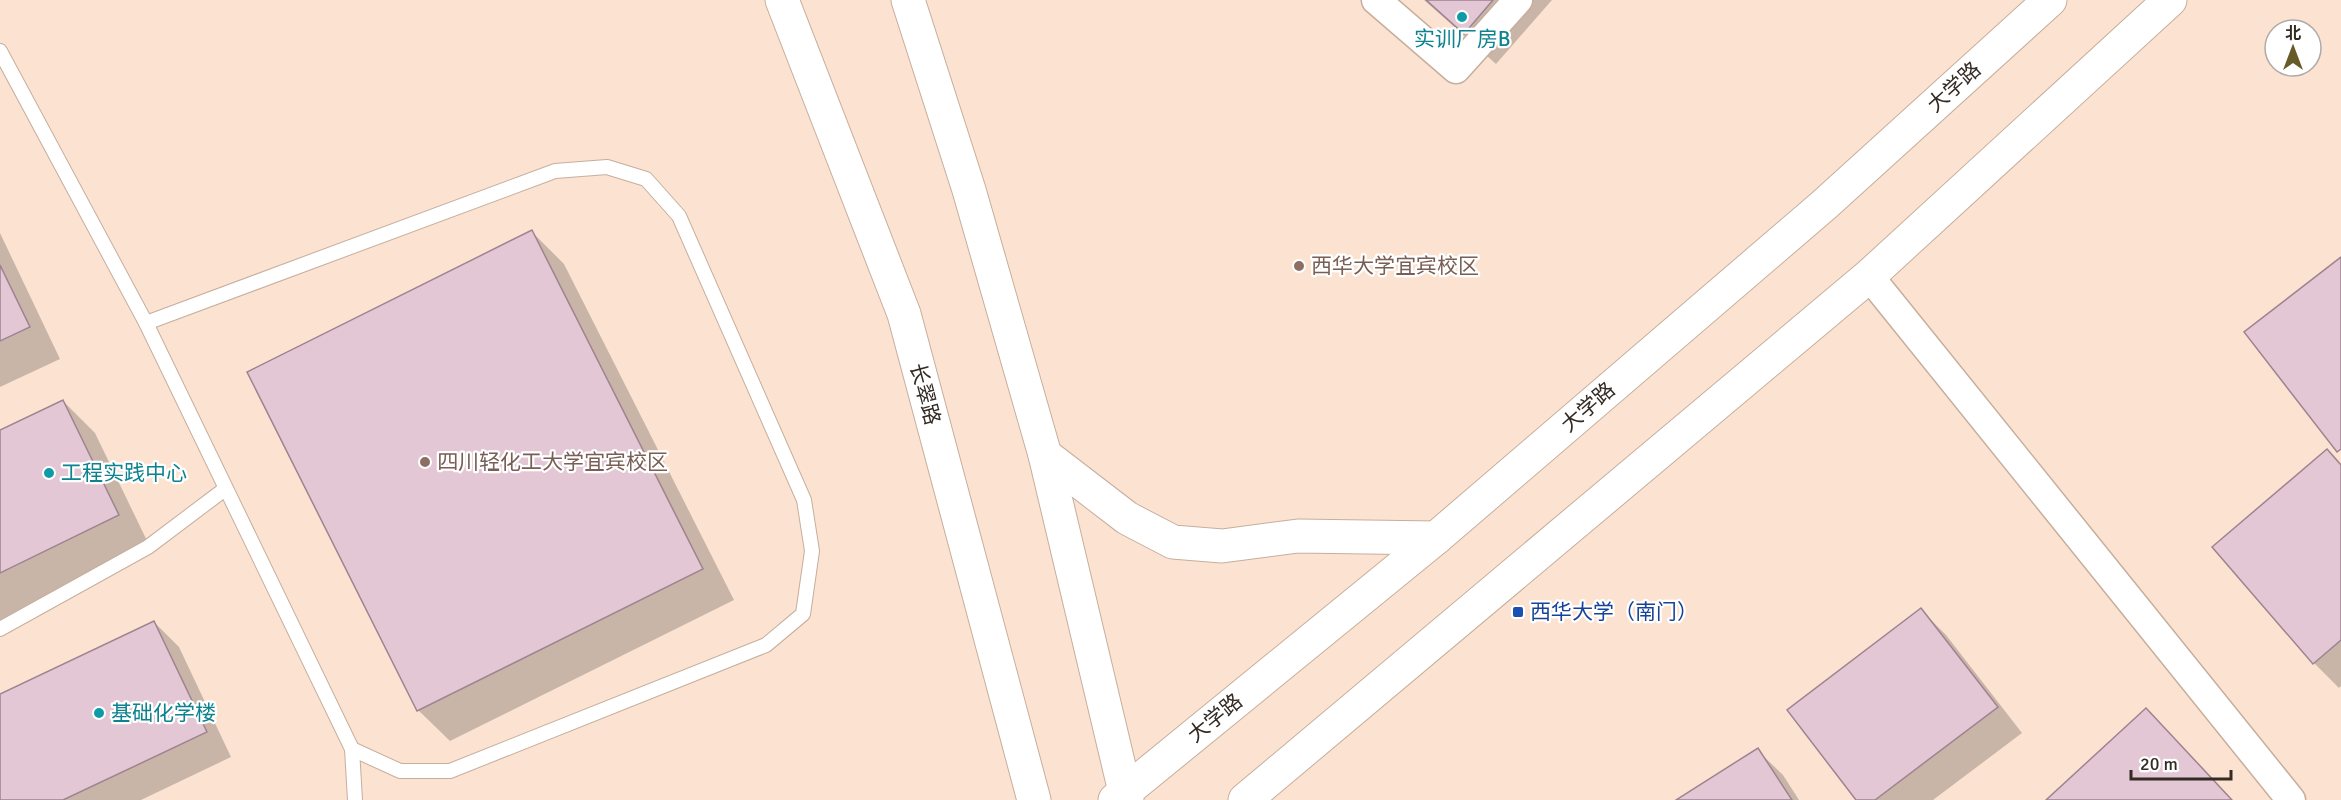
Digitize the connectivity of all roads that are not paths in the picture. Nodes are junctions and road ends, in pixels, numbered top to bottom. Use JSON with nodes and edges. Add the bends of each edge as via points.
{"nodes":[{"id":1,"x":782,"y":0,"type":"edge"},
{"id":2,"x":909,"y":0,"type":"edge"},
{"id":3,"x":1376,"y":0,"type":"edge"},
{"id":4,"x":1518,"y":0,"type":"edge"},
{"id":5,"x":2050,"y":0,"type":"edge"},
{"id":6,"x":2170,"y":0,"type":"edge"},
{"id":7,"x":0,"y":51,"type":"edge"},
{"id":8,"x":1869,"y":276,"type":"junction"},
{"id":9,"x":146,"y":323,"type":"junction"},
{"id":10,"x":1045,"y":456,"type":"junction"},
{"id":11,"x":225,"y":489,"type":"junction"},
{"id":12,"x":1436,"y":538,"type":"junction"},
{"id":13,"x":0,"y":628,"type":"edge"},
{"id":14,"x":352,"y":749,"type":"junction"},
{"id":15,"x":1122,"y":797,"type":"edge"},
{"id":16,"x":355,"y":800,"type":"edge"},
{"id":17,"x":1034,"y":800,"type":"edge"},
{"id":18,"x":1245,"y":800,"type":"edge"},
{"id":19,"x":2291,"y":800,"type":"edge"}],
"edges":[{"from":1,"to":17,"type":"main road","name":"长翠路","via":[[904,314]]},
{"from":2,"to":10,"type":"main road","via":[[969,190]]},
{"from":3,"to":4,"type":"street","via":[[1456,69]]},
{"from":5,"to":12,"type":"main road","name":"大学路","via":[[1824,205]]},
{"from":6,"to":8,"type":"main road"},
{"from":7,"to":9,"type":"lane"},
{"from":8,"to":18,"type":"main road"},
{"from":8,"to":19,"type":"street"},
{"from":9,"to":11,"type":"lane"},
{"from":9,"to":14,"type":"lane","via":[[555,171],[607,167],[646,179],[679,216],[804,500],[812,551],[803,614],[766,645],[450,771],[400,771]]},
{"from":10,"to":12,"type":"main road","via":[[1127,518],[1173,542],[1222,546],[1298,536]]},
{"from":10,"to":15,"type":"main road"},
{"from":11,"to":13,"type":"lane","via":[[147,547]]},
{"from":11,"to":14,"type":"lane"},
{"from":12,"to":15,"type":"main road","name":"大学路"},
{"from":14,"to":16,"type":"lane"}]}
